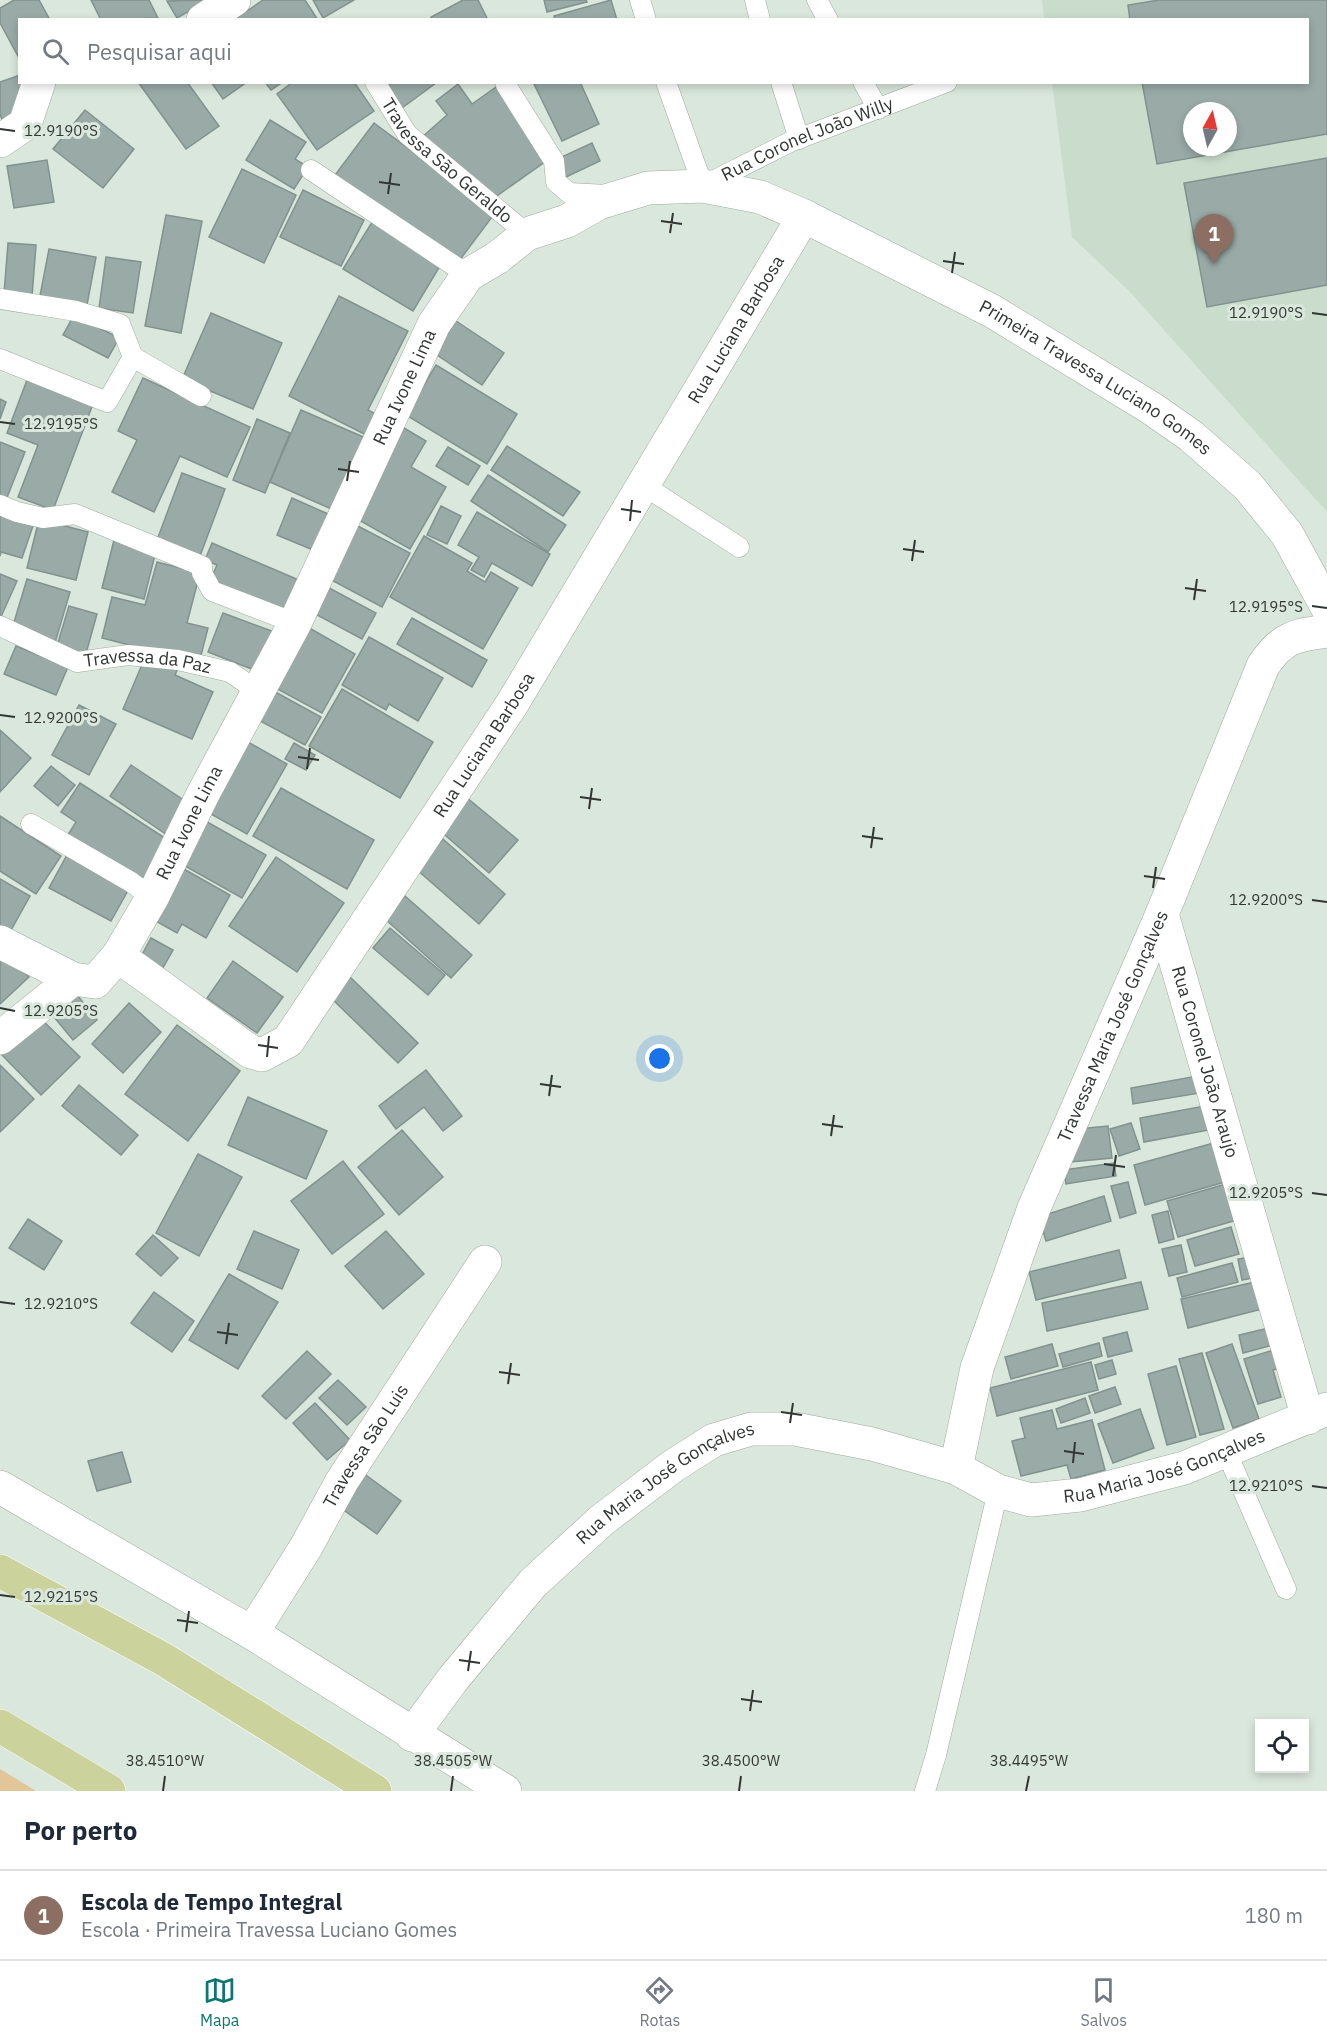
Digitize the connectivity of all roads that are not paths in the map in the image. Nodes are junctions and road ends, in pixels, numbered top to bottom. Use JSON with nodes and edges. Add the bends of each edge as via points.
{"nodes":[{"id":1,"x":234,"y":0,"type":"edge"},
{"id":2,"x":640,"y":0,"type":"edge"},
{"id":3,"x":755,"y":0,"type":"edge"},
{"id":4,"x":817,"y":0,"type":"edge"},
{"id":5,"x":206,"y":18,"type":"edge"},
{"id":6,"x":645,"y":18,"type":"edge"},
{"id":7,"x":760,"y":18,"type":"edge"},
{"id":8,"x":827,"y":18,"type":"edge"},
{"id":9,"x":38,"y":84,"type":"edge"},
{"id":10,"x":376,"y":84,"type":"edge"},
{"id":11,"x":667,"y":84,"type":"edge"},
{"id":12,"x":781,"y":84,"type":"edge"},
{"id":13,"x":864,"y":84,"type":"edge"},
{"id":14,"x":942,"y":84,"type":"edge"},
{"id":15,"x":506,"y":85,"type":"dead end"},
{"id":16,"x":878,"y":109,"type":"junction"},
{"id":17,"x":799,"y":139,"type":"junction"},
{"id":18,"x":0,"y":141,"type":"edge"},
{"id":19,"x":311,"y":170,"type":"dead end"},
{"id":20,"x":703,"y":186,"type":"junction"},
{"id":21,"x":625,"y":196,"type":"junction"},
{"id":22,"x":804,"y":216,"type":"junction"},
{"id":23,"x":527,"y":234,"type":"junction"},
{"id":24,"x":468,"y":275,"type":"junction"},
{"id":25,"x":0,"y":299,"type":"edge"},
{"id":26,"x":133,"y":357,"type":"junction"},
{"id":27,"x":0,"y":359,"type":"edge"},
{"id":28,"x":201,"y":396,"type":"dead end"},
{"id":29,"x":643,"y":485,"type":"junction"},
{"id":30,"x":0,"y":505,"type":"edge"},
{"id":31,"x":739,"y":547,"type":"dead end"},
{"id":32,"x":1327,"y":607,"type":"edge"},
{"id":33,"x":295,"y":623,"type":"junction"},
{"id":34,"x":0,"y":626,"type":"edge"},
{"id":35,"x":1327,"y":631,"type":"edge"},
{"id":36,"x":259,"y":692,"type":"junction"},
{"id":37,"x":31,"y":824,"type":"dead end"},
{"id":38,"x":152,"y":898,"type":"junction"},
{"id":39,"x":1162,"y":914,"type":"junction"},
{"id":40,"x":0,"y":942,"type":"edge"},
{"id":41,"x":118,"y":956,"type":"junction"},
{"id":42,"x":73,"y":979,"type":"junction"},
{"id":43,"x":0,"y":1038,"type":"edge"},
{"id":44,"x":485,"y":1262,"type":"dead end"},
{"id":45,"x":1317,"y":1413,"type":"edge"},
{"id":46,"x":1226,"y":1451,"type":"junction"},
{"id":47,"x":956,"y":1468,"type":"junction"},
{"id":48,"x":0,"y":1486,"type":"edge"},
{"id":49,"x":998,"y":1491,"type":"junction"},
{"id":50,"x":0,"y":1571,"type":"edge"},
{"id":51,"x":1286,"y":1589,"type":"dead end"},
{"id":52,"x":252,"y":1633,"type":"junction"},
{"id":53,"x":0,"y":1726,"type":"edge"},
{"id":54,"x":412,"y":1735,"type":"junction"},
{"id":55,"x":110,"y":1791,"type":"edge"},
{"id":56,"x":375,"y":1791,"type":"edge"},
{"id":57,"x":506,"y":1791,"type":"edge"},
{"id":58,"x":925,"y":1791,"type":"edge"}],
"edges":[{"from":1,"to":5,"type":"street"},
{"from":2,"to":6,"type":"lane"},
{"from":3,"to":7,"type":"lane"},
{"from":4,"to":8,"type":"lane"},
{"from":9,"to":18,"type":"street","via":[[25,124]]},
{"from":10,"to":23,"type":"lane","name":"Travessa São Geraldo","via":[[407,134]]},
{"from":11,"to":20,"type":"lane"},
{"from":12,"to":17,"type":"lane"},
{"from":13,"to":16,"type":"lane"},
{"from":14,"to":16,"type":"lane","name":"Rua Coronel João Willy"},
{"from":15,"to":21,"type":"lane","via":[[554,161],[556,182],[569,193]]},
{"from":16,"to":17,"type":"lane","name":"Rua Coronel João Willy"},
{"from":17,"to":20,"type":"lane","name":"Rua Coronel João Willy"},
{"from":19,"to":24,"type":"lane"},
{"from":20,"to":21,"type":"street","name":"Rua Ivone Lima","via":[[648,188]]},
{"from":20,"to":22,"type":"street","name":"Rua Ivone Lima","via":[[760,197]]},
{"from":21,"to":23,"type":"street","name":"Rua Ivone Lima"},
{"from":22,"to":29,"type":"street","name":"Rua Luciana Barbosa"},
{"from":22,"to":32,"type":"street","name":"Primeira Travessa Luciano Gomes","via":[[992,311],[1191,436],[1247,485],[1287,534]]},
{"from":23,"to":24,"type":"street","name":"Rua Ivone Lima"},
{"from":24,"to":33,"type":"street","name":"Rua Ivone Lima","via":[[434,324],[418,356]]},
{"from":25,"to":26,"type":"lane","via":[[76,311],[120,324]]},
{"from":26,"to":27,"type":"lane","via":[[107,402]]},
{"from":26,"to":28,"type":"lane"},
{"from":29,"to":31,"type":"lane"},
{"from":29,"to":41,"type":"street","name":"Rua Luciana Barbosa","via":[[512,704],[288,1041],[262,1055],[250,1052]]},
{"from":30,"to":33,"type":"lane","via":[[43,518],[75,514],[202,566],[212,591]]},
{"from":33,"to":36,"type":"street","name":"Rua Ivone Lima"},
{"from":34,"to":36,"type":"lane","name":"Travessa da Paz","via":[[77,662],[128,655],[178,660],[230,672]]},
{"from":35,"to":39,"type":"street","name":"Travessa Maria José Gonçalves","via":[[1300,634],[1285,641],[1263,666]]},
{"from":36,"to":38,"type":"street","name":"Rua Ivone Lima"},
{"from":37,"to":38,"type":"lane"},
{"from":38,"to":41,"type":"street","name":"Rua Ivone Lima"},
{"from":39,"to":45,"type":"street","name":"Rua Coronel João Araujo"},
{"from":39,"to":47,"type":"street","name":"Travessa Maria José Gonçalves","via":[[1034,1208],[977,1368]]},
{"from":40,"to":42,"type":"street"},
{"from":41,"to":42,"type":"street","via":[[94,982]]},
{"from":42,"to":43,"type":"street"},
{"from":44,"to":52,"type":"street","name":"Travessa São Luis","via":[[342,1481]]},
{"from":45,"to":46,"type":"street","name":"Rua Maria José Gonçalves"},
{"from":46,"to":49,"type":"street","name":"Rua Maria José Gonçalves","via":[[1184,1468],[1080,1495],[1030,1500]]},
{"from":46,"to":51,"type":"lane"},
{"from":47,"to":49,"type":"street","name":"Rua Maria José Gonçalves"},
{"from":47,"to":54,"type":"street","name":"Rua Maria José Gonçalves","via":[[872,1444],[795,1429],[751,1429],[714,1440],[602,1520],[533,1583]]},
{"from":48,"to":52,"type":"street"},
{"from":49,"to":58,"type":"lane"},
{"from":50,"to":56,"type":"main road","via":[[163,1659]]},
{"from":52,"to":54,"type":"street"},
{"from":53,"to":55,"type":"main road"},
{"from":54,"to":57,"type":"street"}]}
